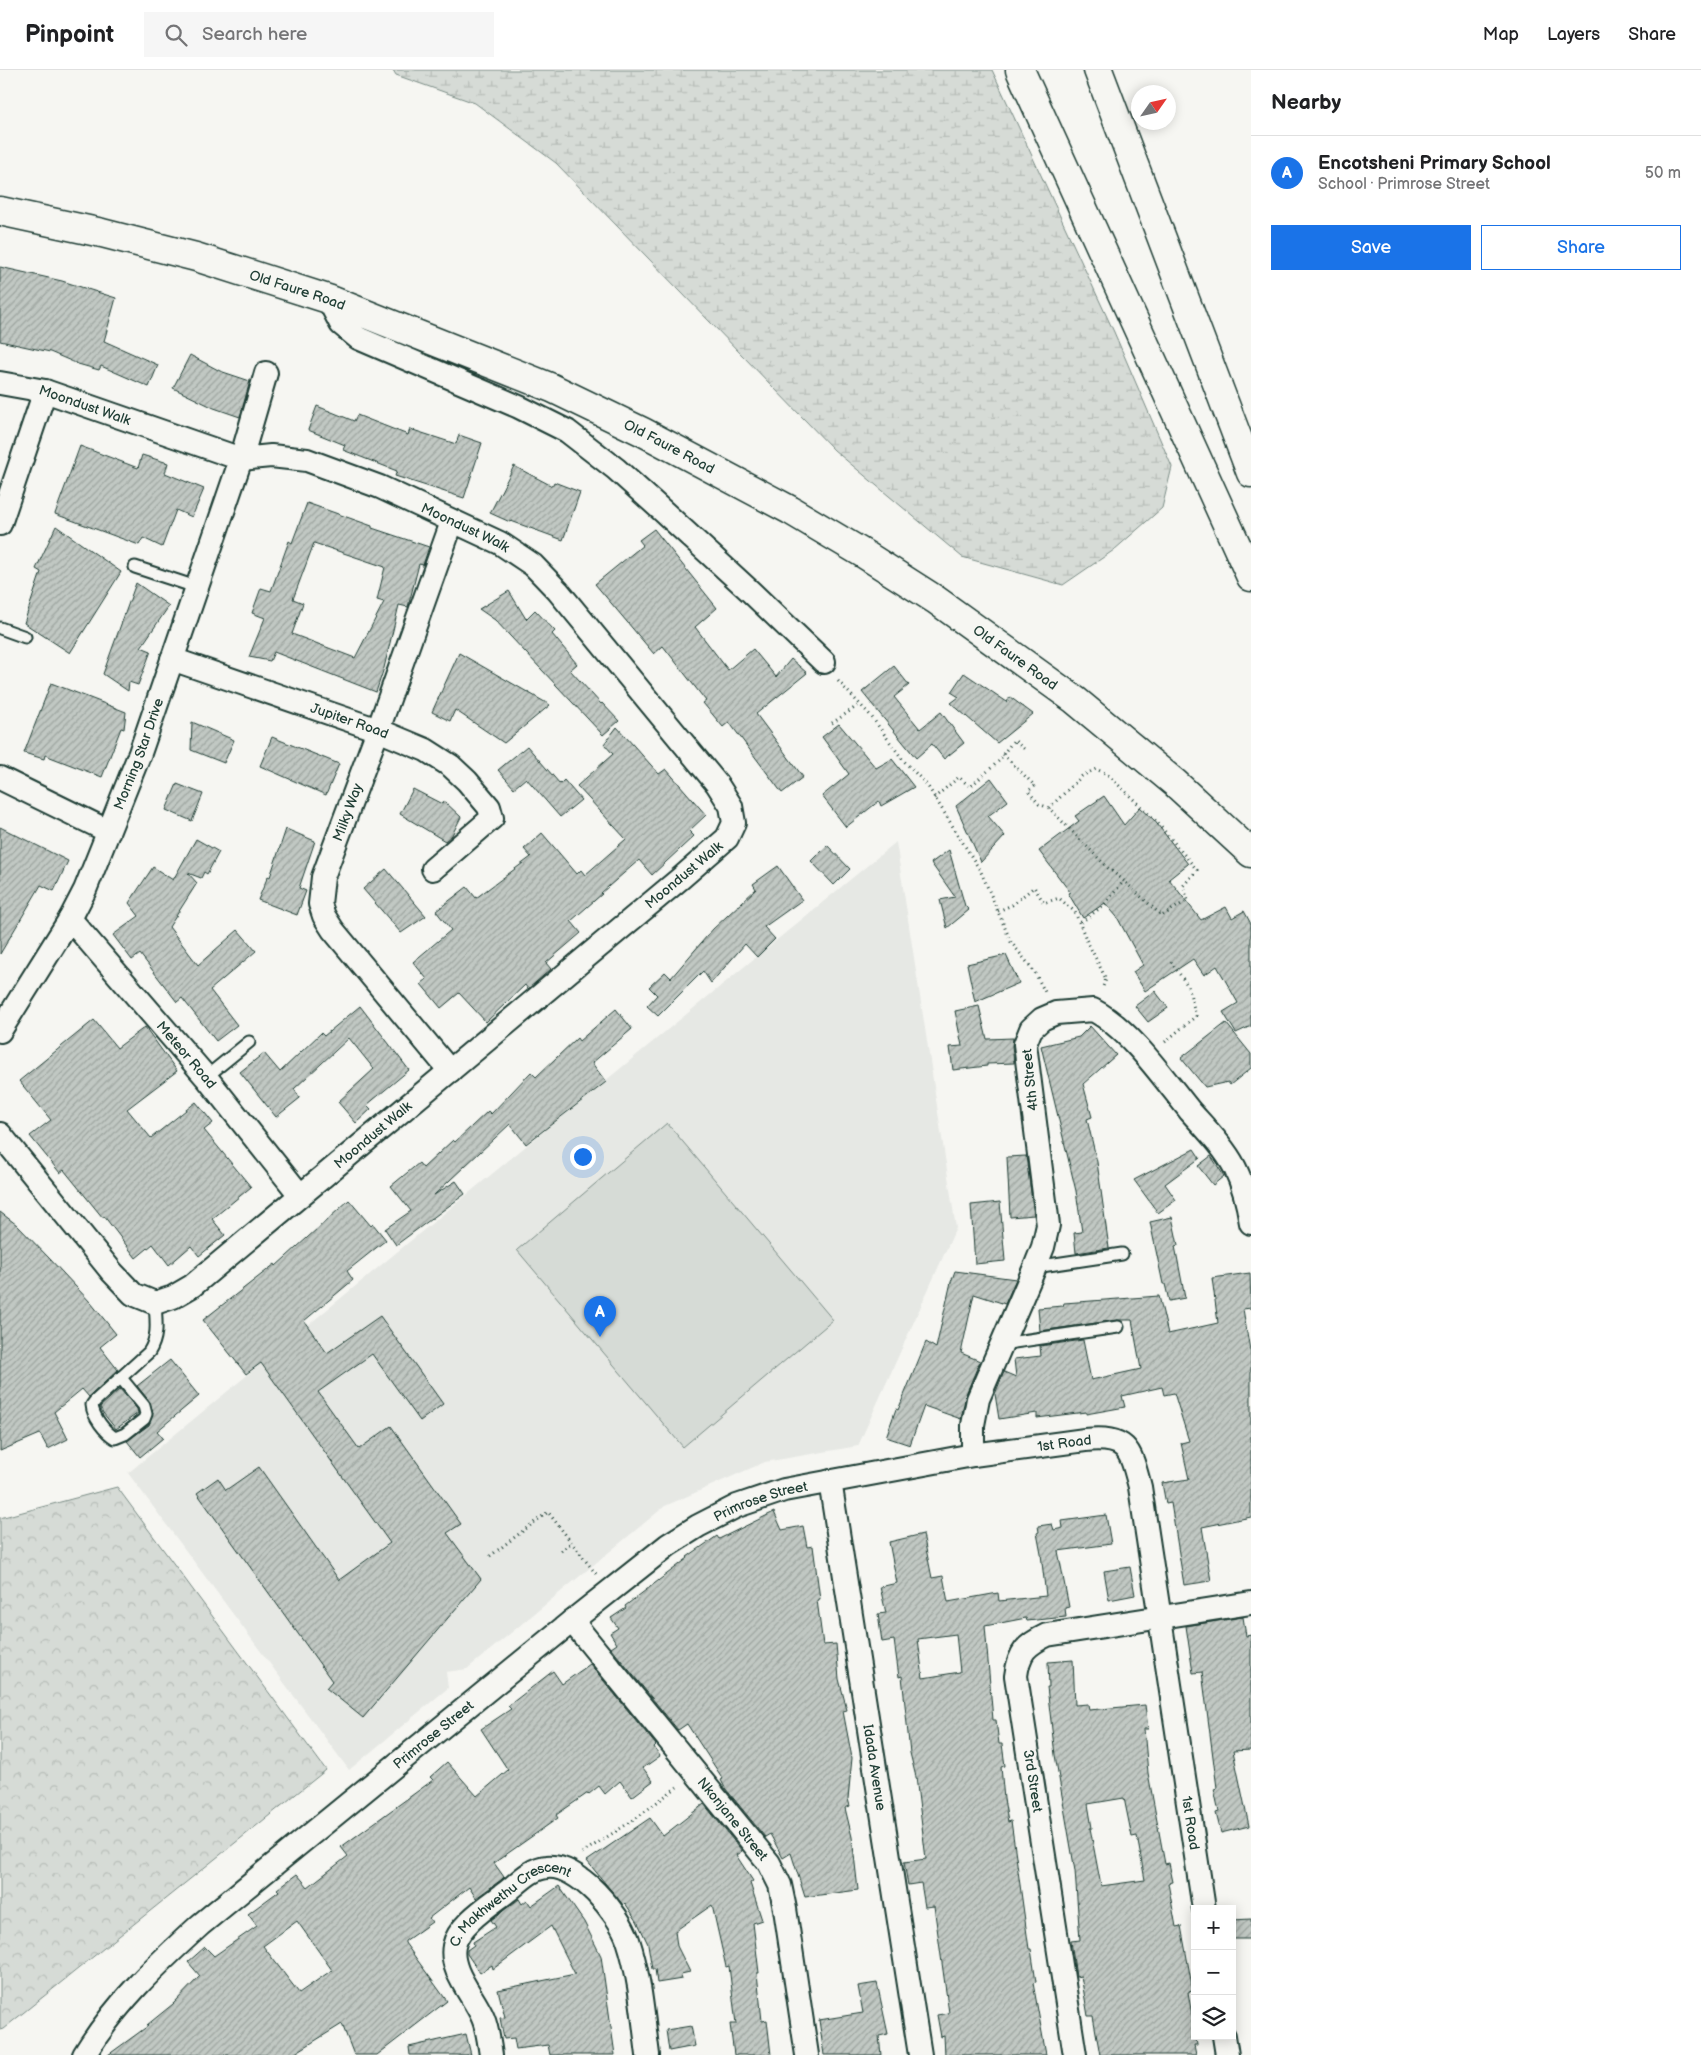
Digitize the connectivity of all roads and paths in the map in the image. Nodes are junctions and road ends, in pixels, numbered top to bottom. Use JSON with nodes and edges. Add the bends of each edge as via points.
{"nodes":[{"id":1,"x":1020,"y":70,"type":"edge"},
{"id":2,"x":1098,"y":70,"type":"edge"},
{"id":3,"x":0,"y":211,"type":"edge"},
{"id":4,"x":328,"y":299,"type":"junction"},
{"id":5,"x":266,"y":373,"type":"dead end"},
{"id":6,"x":0,"y":382,"type":"edge"},
{"id":7,"x":45,"y":391,"type":"junction"},
{"id":8,"x":242,"y":459,"type":"junction"},
{"id":9,"x":1251,"y":473,"type":"edge"},
{"id":10,"x":452,"y":522,"type":"junction"},
{"id":11,"x":0,"y":524,"type":"edge"},
{"id":12,"x":135,"y":567,"type":"dead end"},
{"id":13,"x":1251,"y":577,"type":"edge"},
{"id":14,"x":196,"y":587,"type":"junction"},
{"id":15,"x":0,"y":628,"type":"edge"},
{"id":16,"x":25,"y":637,"type":"dead end"},
{"id":17,"x":172,"y":659,"type":"junction"},
{"id":18,"x":824,"y":662,"type":"joint"},
{"id":19,"x":859,"y":704,"type":"junction"},
{"id":20,"x":832,"y":723,"type":"dead end"},
{"id":21,"x":378,"y":730,"type":"junction"},
{"id":22,"x":1024,"y":749,"type":"dead end"},
{"id":23,"x":1003,"y":754,"type":"junction"},
{"id":24,"x":0,"y":778,"type":"edge"},
{"id":25,"x":934,"y":798,"type":"junction"},
{"id":26,"x":1049,"y":808,"type":"junction"},
{"id":27,"x":108,"y":832,"type":"junction"},
{"id":28,"x":1251,"y":853,"type":"edge"},
{"id":29,"x":432,"y":869,"type":"dead end"},
{"id":30,"x":1124,"y":881,"type":"junction"},
{"id":31,"x":998,"y":911,"type":"junction"},
{"id":32,"x":70,"y":919,"type":"junction"},
{"id":33,"x":1080,"y":923,"type":"junction"},
{"id":34,"x":1169,"y":959,"type":"dead end"},
{"id":35,"x":1093,"y":1010,"type":"junction"},
{"id":36,"x":1056,"y":1013,"type":"junction"},
{"id":37,"x":0,"y":1031,"type":"edge"},
{"id":38,"x":249,"y":1042,"type":"dead end"},
{"id":39,"x":1146,"y":1057,"type":"junction"},
{"id":40,"x":450,"y":1071,"type":"junction"},
{"id":41,"x":206,"y":1077,"type":"junction"},
{"id":42,"x":0,"y":1134,"type":"edge"},
{"id":43,"x":300,"y":1195,"type":"junction"},
{"id":44,"x":1251,"y":1223,"type":"edge"},
{"id":45,"x":1122,"y":1254,"type":"dead end"},
{"id":46,"x":1035,"y":1267,"type":"junction"},
{"id":47,"x":155,"y":1302,"type":"junction"},
{"id":48,"x":1118,"y":1327,"type":"dead end"},
{"id":49,"x":1001,"y":1344,"type":"junction"},
{"id":50,"x":121,"y":1378,"type":"junction"},
{"id":51,"x":973,"y":1455,"type":"junction"},
{"id":52,"x":830,"y":1481,"type":"junction"},
{"id":53,"x":572,"y":1542,"type":"junction"},
{"id":54,"x":561,"y":1551,"type":"dead end"},
{"id":55,"x":490,"y":1556,"type":"dead end"},
{"id":56,"x":601,"y":1580,"type":"dead end"},
{"id":57,"x":1251,"y":1603,"type":"edge"},
{"id":58,"x":1160,"y":1618,"type":"junction"},
{"id":59,"x":572,"y":1621,"type":"junction"},
{"id":60,"x":694,"y":1773,"type":"junction"},
{"id":61,"x":562,"y":1869,"type":"junction"},
{"id":62,"x":1203,"y":1905,"type":"edge"},
{"id":63,"x":1225,"y":2040,"type":"edge"},
{"id":64,"x":84,"y":2055,"type":"edge"},
{"id":65,"x":491,"y":2055,"type":"edge"},
{"id":66,"x":648,"y":2055,"type":"edge"},
{"id":67,"x":807,"y":2055,"type":"edge"},
{"id":68,"x":920,"y":2055,"type":"edge"},
{"id":69,"x":1075,"y":2055,"type":"edge"},
{"id":70,"x":1227,"y":2055,"type":"edge"}],
"edges":[{"from":1,"to":13,"type":"main road"},
{"from":2,"to":9,"type":"main road"},
{"from":3,"to":4,"type":"main road","name":"Old Faure Road","via":[[196,257]]},
{"from":4,"to":18,"type":"street","via":[[341,324],[358,338],[519,406],[567,431],[658,506]]},
{"from":4,"to":28,"type":"main road","name":"Old Faure Road","via":[[552,388],[730,477],[864,554],[964,620],[1075,700],[1175,782]]},
{"from":5,"to":8,"type":"street","name":"Morning Star Drive"},
{"from":6,"to":7,"type":"street","name":"Moondust Walk"},
{"from":7,"to":8,"type":"street","name":"Moondust Walk"},
{"from":7,"to":11,"type":"street"},
{"from":8,"to":10,"type":"street","name":"Moondust Walk","via":[[271,456],[306,460],[380,487]]},
{"from":8,"to":14,"type":"street","name":"Morning Star Drive"},
{"from":10,"to":21,"type":"street","name":"Milky Way"},
{"from":10,"to":40,"type":"street","name":"Moondust Walk","via":[[500,543],[532,565],[558,591],[717,784],[731,806],[734,823],[727,838]]},
{"from":12,"to":14,"type":"lane"},
{"from":14,"to":17,"type":"street","name":"Morning Star Drive"},
{"from":15,"to":16,"type":"lane"},
{"from":17,"to":21,"type":"street","name":"Jupiter Road"},
{"from":17,"to":27,"type":"street","name":"Morning Star Drive","via":[[140,753]]},
{"from":18,"to":19,"type":"path"},
{"from":19,"to":20,"type":"path"},
{"from":19,"to":25,"type":"path","via":[[903,760],[927,784]]},
{"from":21,"to":29,"type":"street","name":"Jupiter Road","via":[[426,750],[451,766],[490,807],[492,818],[487,824]]},
{"from":21,"to":40,"type":"street","name":"Milky Way","via":[[323,877],[320,904],[333,930]]},
{"from":22,"to":23,"type":"path","via":[[1014,740]]},
{"from":23,"to":25,"type":"path","via":[[970,786],[958,777]]},
{"from":23,"to":26,"type":"path","via":[[1035,786],[1028,791],[1039,804]]},
{"from":24,"to":27,"type":"street"},
{"from":25,"to":31,"type":"path","via":[[981,872]]},
{"from":26,"to":30,"type":"path"},
{"from":26,"to":30,"type":"path","via":[[1082,776],[1096,769],[1107,774],[1156,821],[1197,870],[1183,886],[1188,900],[1162,916]]},
{"from":27,"to":32,"type":"street","name":"Morning Star Drive"},
{"from":30,"to":33,"type":"path","via":[[1103,906]]},
{"from":31,"to":33,"type":"path","via":[[1012,905],[1034,887],[1044,903],[1059,898],[1075,912]]},
{"from":31,"to":36,"type":"path","via":[[1011,942],[1034,971]]},
{"from":32,"to":37,"type":"street","name":"Morning Star Drive"},
{"from":32,"to":41,"type":"street","name":"Meteor Road"},
{"from":33,"to":35,"type":"path","via":[[1106,979]]},
{"from":34,"to":39,"type":"path","via":[[1188,986],[1196,1016]]},
{"from":35,"to":36,"type":"street","name":"4th Street"},
{"from":35,"to":39,"type":"street","via":[[1117,1027]]},
{"from":36,"to":46,"type":"street","name":"4th Street","via":[[1031,1029],[1025,1044],[1048,1225]]},
{"from":38,"to":41,"type":"lane"},
{"from":39,"to":44,"type":"street","via":[[1234,1166],[1247,1199]]},
{"from":40,"to":43,"type":"street","name":"Moondust Walk"},
{"from":41,"to":43,"type":"street","name":"Meteor Road"},
{"from":42,"to":47,"type":"street","via":[[112,1272],[133,1294]]},
{"from":43,"to":47,"type":"street","name":"Moondust Walk","via":[[192,1286],[173,1297]]},
{"from":45,"to":46,"type":"lane"},
{"from":46,"to":49,"type":"street","name":"4th Street"},
{"from":47,"to":50,"type":"lane","via":[[157,1329],[154,1342],[149,1352]]},
{"from":48,"to":49,"type":"lane"},
{"from":49,"to":51,"type":"street","name":"4th Street","via":[[978,1399],[973,1425]]},
{"from":50,"to":50,"type":"lane","via":[[92,1405],[97,1418],[115,1438],[125,1434],[146,1414],[144,1406]]},
{"from":51,"to":52,"type":"street","name":"1st Road"},
{"from":51,"to":58,"type":"street","name":"1st Road","via":[[1104,1438],[1124,1446],[1133,1460],[1140,1487]]},
{"from":52,"to":59,"type":"street","name":"Primrose Street","via":[[784,1490],[737,1506],[698,1526],[668,1545]]},
{"from":52,"to":68,"type":"street","name":"Idada Avenue"},
{"from":53,"to":54,"type":"path"},
{"from":53,"to":55,"type":"path","via":[[548,1512]]},
{"from":53,"to":56,"type":"path"},
{"from":57,"to":58,"type":"street"},
{"from":58,"to":62,"type":"street","name":"1st Road"},
{"from":58,"to":69,"type":"street","name":"3rd Street","via":[[1047,1635],[1025,1648],[1018,1659],[1016,1676]]},
{"from":59,"to":60,"type":"street","name":"Nkonjane Street"},
{"from":59,"to":64,"type":"street","name":"Primrose Street","via":[[200,1925],[152,1968],[118,2005]]},
{"from":60,"to":61,"type":"path","via":[[664,1798]]},
{"from":60,"to":67,"type":"street","name":"Nkonjane Street","via":[[753,1842],[780,1885]]},
{"from":61,"to":65,"type":"street","name":"C. Makhwethu Crescent","via":[[548,1866],[532,1872],[471,1920],[459,1933],[454,1946],[455,1962],[463,1982],[484,2020]]},
{"from":61,"to":66,"type":"street","name":"C. Makhwethu Crescent","via":[[592,1888],[627,1937],[634,1960]]},
{"from":63,"to":70,"type":"street"}]}
